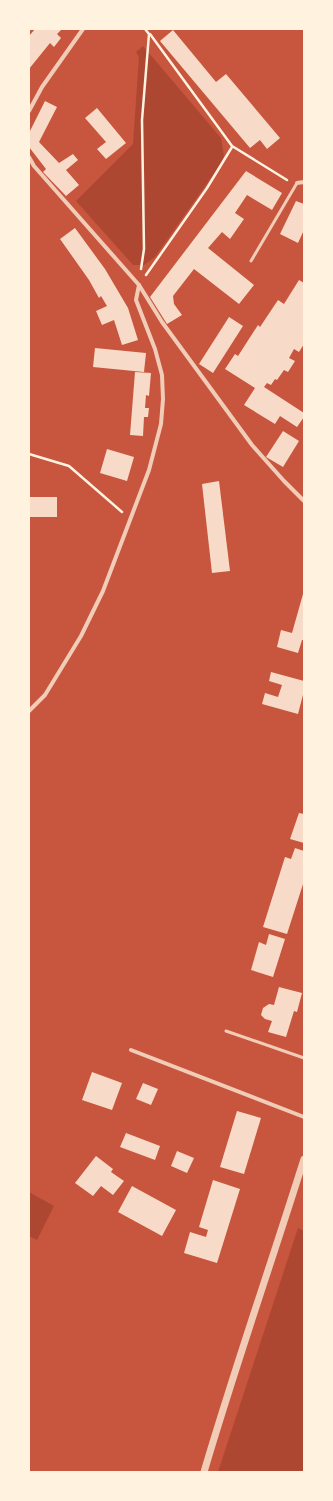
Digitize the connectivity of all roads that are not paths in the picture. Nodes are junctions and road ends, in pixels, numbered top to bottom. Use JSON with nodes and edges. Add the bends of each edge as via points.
{"nodes":[{"id":1,"x":84,"y":29,"type":"edge"},
{"id":2,"x":29,"y":111,"type":"edge"},
{"id":3,"x":29,"y":157,"type":"edge"},
{"id":4,"x":304,"y":182,"type":"edge"},
{"id":5,"x":297,"y":184,"type":"joint"},
{"id":6,"x":251,"y":261,"type":"dead end"},
{"id":7,"x":138,"y":285,"type":"junction"},
{"id":8,"x":304,"y":501,"type":"edge"},
{"id":9,"x":29,"y":711,"type":"edge"},
{"id":10,"x":226,"y":1031,"type":"dead end"},
{"id":11,"x":131,"y":1050,"type":"dead end"},
{"id":12,"x":304,"y":1058,"type":"edge"},
{"id":13,"x":304,"y":1117,"type":"edge"},
{"id":14,"x":304,"y":1159,"type":"edge"},
{"id":15,"x":204,"y":1472,"type":"edge"}],
"edges":[{"from":1,"to":2,"type":"street","via":[[42,87]]},
{"from":3,"to":7,"type":"street","via":[[34,166]]},
{"from":4,"to":5,"type":"street"},
{"from":5,"to":6,"type":"lane"},
{"from":7,"to":8,"type":"street","via":[[252,445]]},
{"from":7,"to":9,"type":"street","via":[[136,300],[162,375],[161,424],[149,470],[103,591],[81,636],[45,695]]},
{"from":10,"to":12,"type":"lane"},
{"from":11,"to":13,"type":"street"},
{"from":14,"to":15,"type":"street"}]}
